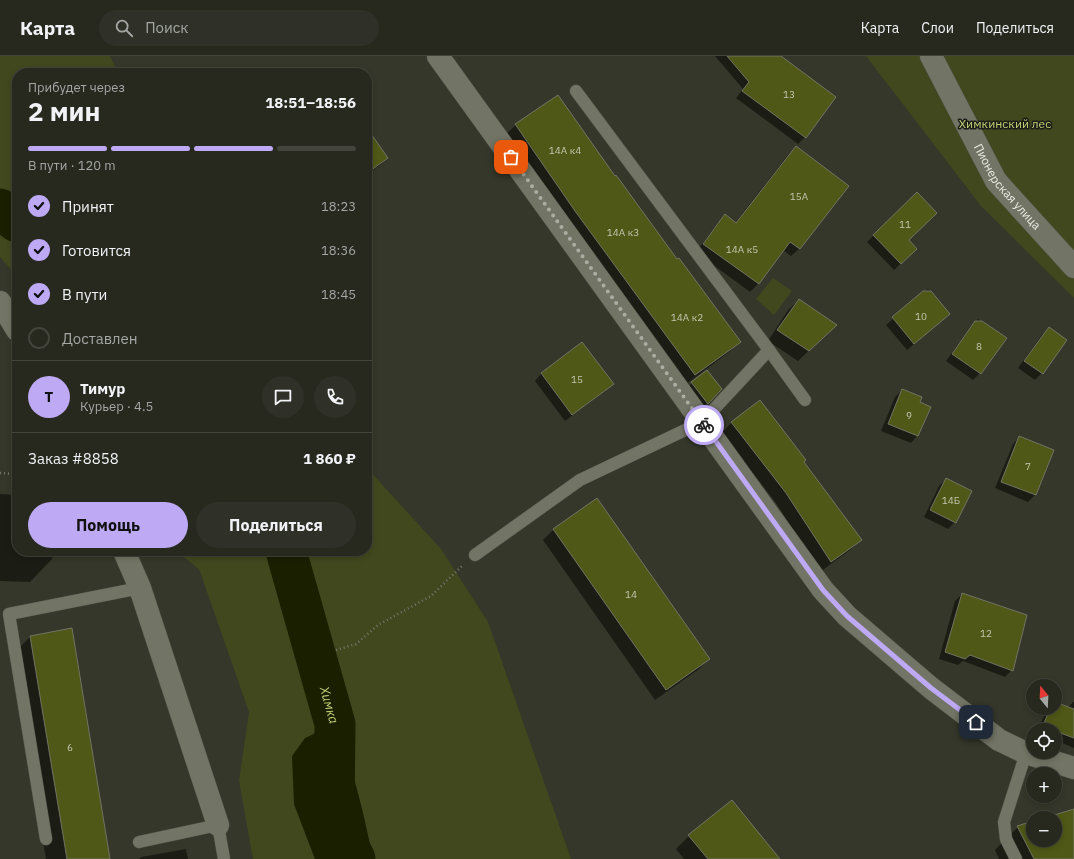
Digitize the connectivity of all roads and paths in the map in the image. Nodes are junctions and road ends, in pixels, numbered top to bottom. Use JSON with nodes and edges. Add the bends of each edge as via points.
{"nodes":[{"id":1,"x":438,"y":56,"type":"edge"},
{"id":2,"x":930,"y":56,"type":"edge"},
{"id":3,"x":576,"y":91,"type":"dead end"},
{"id":4,"x":1074,"y":267,"type":"edge"},
{"id":5,"x":0,"y":302,"type":"edge"},
{"id":6,"x":12,"y":322,"type":"edge"},
{"id":7,"x":769,"y":350,"type":"junction"},
{"id":8,"x":805,"y":400,"type":"dead end"},
{"id":9,"x":702,"y":422,"type":"junction"},
{"id":10,"x":0,"y":473,"type":"edge"},
{"id":11,"x":12,"y":474,"type":"edge"},
{"id":12,"x":475,"y":555,"type":"joint"},
{"id":13,"x":126,"y":556,"type":"edge"},
{"id":14,"x":140,"y":588,"type":"junction"},
{"id":15,"x":336,"y":650,"type":"dead end"},
{"id":16,"x":1026,"y":753,"type":"joint"},
{"id":17,"x":1045,"y":759,"type":"edge"},
{"id":18,"x":1074,"y":768,"type":"edge"},
{"id":19,"x":218,"y":825,"type":"junction"},
{"id":20,"x":46,"y":839,"type":"dead end"},
{"id":21,"x":139,"y":842,"type":"dead end"},
{"id":22,"x":224,"y":859,"type":"edge"},
{"id":23,"x":1016,"y":859,"type":"edge"}],
"edges":[{"from":1,"to":9,"type":"street"},
{"from":2,"to":4,"type":"street","name":"Пионерская улица","via":[[996,181]]},
{"from":3,"to":7,"type":"lane"},
{"from":5,"to":6,"type":"street"},
{"from":7,"to":8,"type":"lane"},
{"from":7,"to":9,"type":"lane"},
{"from":9,"to":12,"type":"lane","via":[[580,480]]},
{"from":9,"to":16,"type":"street","via":[[823,590],[847,616],[931,688],[999,740]]},
{"from":10,"to":11,"type":"path"},
{"from":12,"to":15,"type":"path","via":[[431,596],[378,625],[356,644]]},
{"from":13,"to":14,"type":"street"},
{"from":14,"to":19,"type":"street"},
{"from":14,"to":20,"type":"lane","via":[[9,614]]},
{"from":16,"to":23,"type":"lane","via":[[1004,822],[1006,839]]},
{"from":17,"to":18,"type":"street"},
{"from":19,"to":21,"type":"lane"},
{"from":19,"to":22,"type":"lane"}]}
